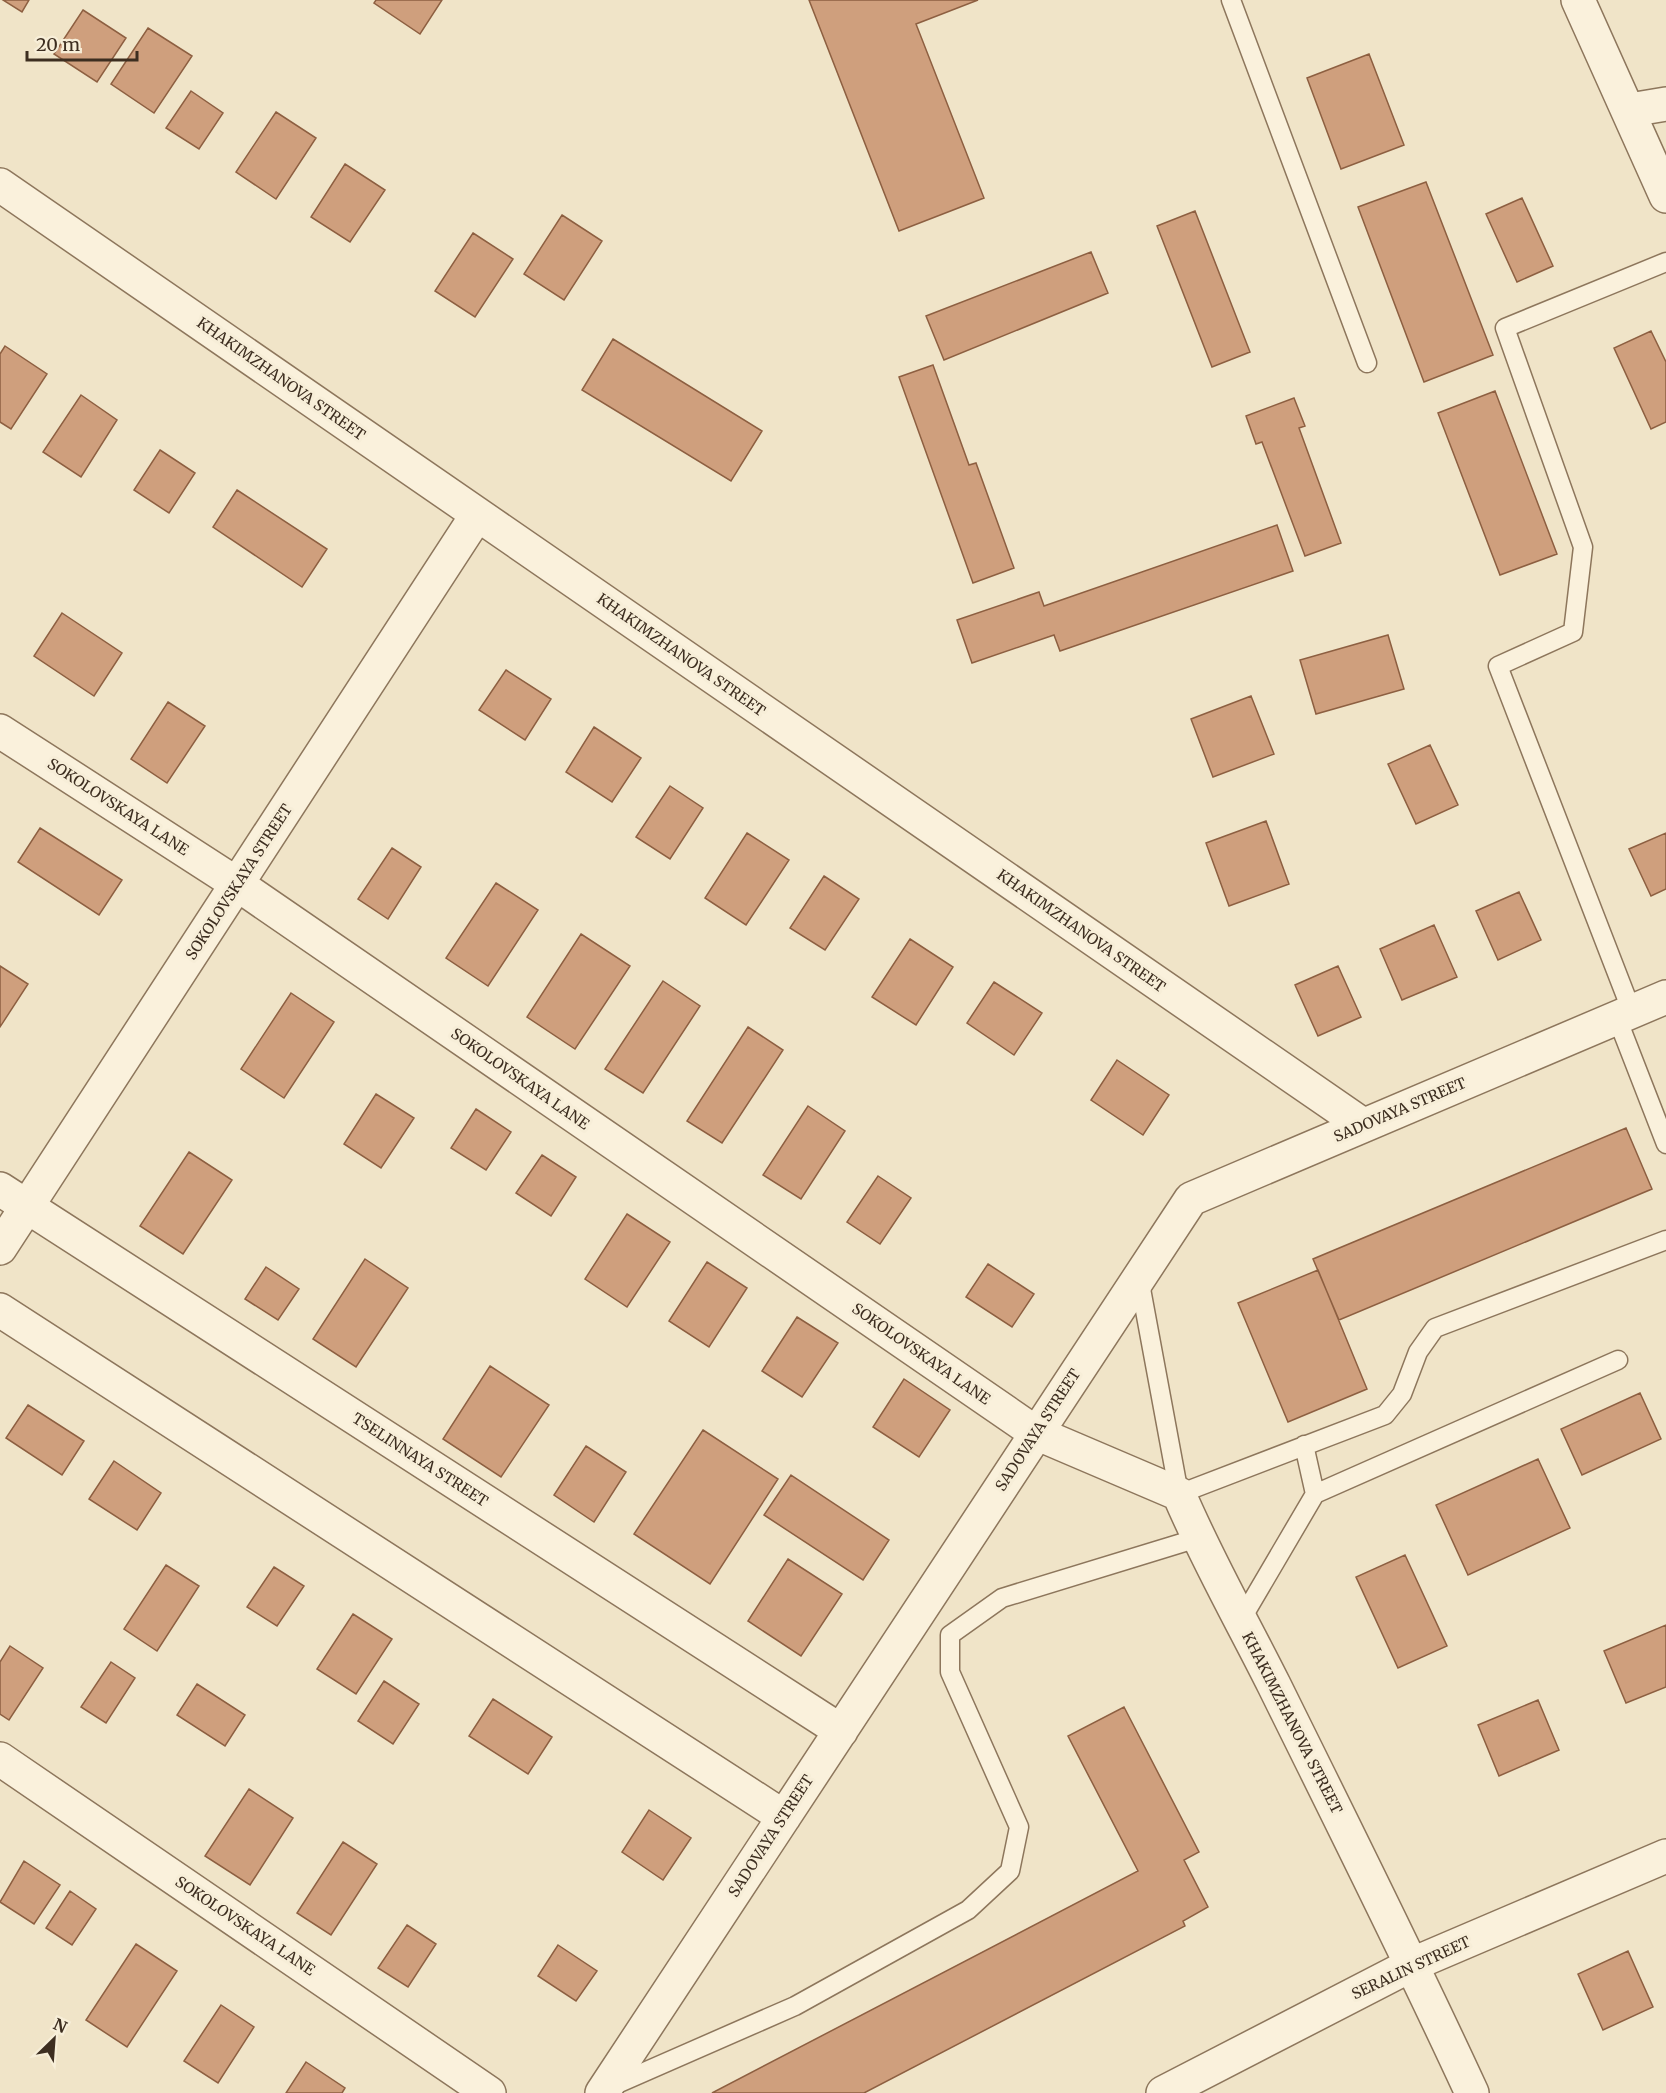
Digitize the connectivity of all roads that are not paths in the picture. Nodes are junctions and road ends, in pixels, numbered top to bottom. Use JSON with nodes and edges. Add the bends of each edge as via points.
{"nodes":[{"id":1,"x":1231,"y":0,"type":"edge"},
{"id":2,"x":1578,"y":0,"type":"edge"},
{"id":3,"x":1666,"y":104,"type":"edge"},
{"id":4,"x":1630,"y":110,"type":"junction"},
{"id":5,"x":0,"y":185,"type":"edge"},
{"id":6,"x":1666,"y":196,"type":"edge"},
{"id":7,"x":1666,"y":262,"type":"edge"},
{"id":8,"x":1367,"y":363,"type":"dead end"},
{"id":9,"x":477,"y":515,"type":"junction"},
{"id":10,"x":0,"y":730,"type":"edge"},
{"id":11,"x":237,"y":884,"type":"junction"},
{"id":12,"x":1666,"y":998,"type":"edge"},
{"id":13,"x":1624,"y":1015,"type":"junction"},
{"id":14,"x":1363,"y":1125,"type":"junction"},
{"id":15,"x":1666,"y":1144,"type":"edge"},
{"id":16,"x":0,"y":1189,"type":"edge"},
{"id":17,"x":27,"y":1206,"type":"junction"},
{"id":18,"x":1666,"y":1240,"type":"edge"},
{"id":19,"x":0,"y":1248,"type":"edge"},
{"id":20,"x":1139,"y":1278,"type":"junction"},
{"id":21,"x":0,"y":1310,"type":"edge"},
{"id":22,"x":1618,"y":1360,"type":"dead end"},
{"id":23,"x":1036,"y":1433,"type":"junction"},
{"id":24,"x":1304,"y":1445,"type":"junction"},
{"id":25,"x":1179,"y":1494,"type":"junction"},
{"id":26,"x":1315,"y":1494,"type":"junction"},
{"id":27,"x":1198,"y":1539,"type":"junction"},
{"id":28,"x":1241,"y":1620,"type":"junction"},
{"id":29,"x":841,"y":1731,"type":"junction"},
{"id":30,"x":0,"y":1759,"type":"edge"},
{"id":31,"x":784,"y":1817,"type":"junction"},
{"id":32,"x":1666,"y":1856,"type":"edge"},
{"id":33,"x":1413,"y":1964,"type":"junction"},
{"id":34,"x":604,"y":2091,"type":"edge"},
{"id":35,"x":489,"y":2093,"type":"edge"},
{"id":36,"x":1163,"y":2093,"type":"edge"},
{"id":37,"x":1472,"y":2093,"type":"edge"}],
"edges":[{"from":1,"to":8,"type":"lane"},
{"from":2,"to":4,"type":"street"},
{"from":3,"to":4,"type":"street"},
{"from":4,"to":6,"type":"street"},
{"from":5,"to":9,"type":"street","name":"KHAKIMZHANOVA STREET"},
{"from":7,"to":13,"type":"lane","via":[[1505,328],[1583,548],[1573,632],[1498,666]]},
{"from":9,"to":11,"type":"street","name":"SOKOLOVSKAYA STREET"},
{"from":9,"to":14,"type":"street","name":"KHAKIMZHANOVA STREET"},
{"from":10,"to":11,"type":"street","name":"SOKOLOVSKAYA LANE"},
{"from":11,"to":17,"type":"street","name":"SOKOLOVSKAYA STREET"},
{"from":11,"to":23,"type":"street","name":"SOKOLOVSKAYA LANE"},
{"from":12,"to":13,"type":"street","name":"SADOVAYA STREET"},
{"from":13,"to":14,"type":"street","name":"SADOVAYA STREET"},
{"from":13,"to":15,"type":"lane"},
{"from":14,"to":20,"type":"street","name":"SADOVAYA STREET","via":[[1191,1199]]},
{"from":16,"to":17,"type":"street","name":"TSELINNAYA STREET"},
{"from":17,"to":19,"type":"street","name":"SOKOLOVSKAYA STREET"},
{"from":17,"to":29,"type":"street","name":"TSELINNAYA STREET"},
{"from":18,"to":24,"type":"lane","via":[[1435,1328],[1418,1352],[1402,1394],[1384,1415]]},
{"from":20,"to":23,"type":"street","name":"SADOVAYA STREET"},
{"from":20,"to":25,"type":"lane"},
{"from":21,"to":31,"type":"street"},
{"from":22,"to":26,"type":"lane"},
{"from":23,"to":25,"type":"street"},
{"from":23,"to":29,"type":"street","name":"SADOVAYA STREET"},
{"from":24,"to":25,"type":"lane"},
{"from":24,"to":26,"type":"lane"},
{"from":25,"to":27,"type":"street","name":"KHAKIMZHANOVA STREET"},
{"from":26,"to":28,"type":"lane"},
{"from":27,"to":28,"type":"street","name":"KHAKIMZHANOVA STREET"},
{"from":27,"to":34,"type":"lane","via":[[1002,1598],[950,1635],[950,1672],[1019,1827],[1010,1871],[968,1910],[795,2006]]},
{"from":28,"to":33,"type":"street","name":"KHAKIMZHANOVA STREET"},
{"from":29,"to":31,"type":"street","name":"SADOVAYA STREET"},
{"from":30,"to":35,"type":"street","name":"SOKOLOVSKAYA LANE"},
{"from":31,"to":34,"type":"street","name":"SADOVAYA STREET"},
{"from":32,"to":33,"type":"street","name":"SERALIN STREET"},
{"from":33,"to":36,"type":"street","name":"SERALIN STREET"},
{"from":33,"to":37,"type":"street","name":"KHAKIMZHANOVA STREET"}]}
